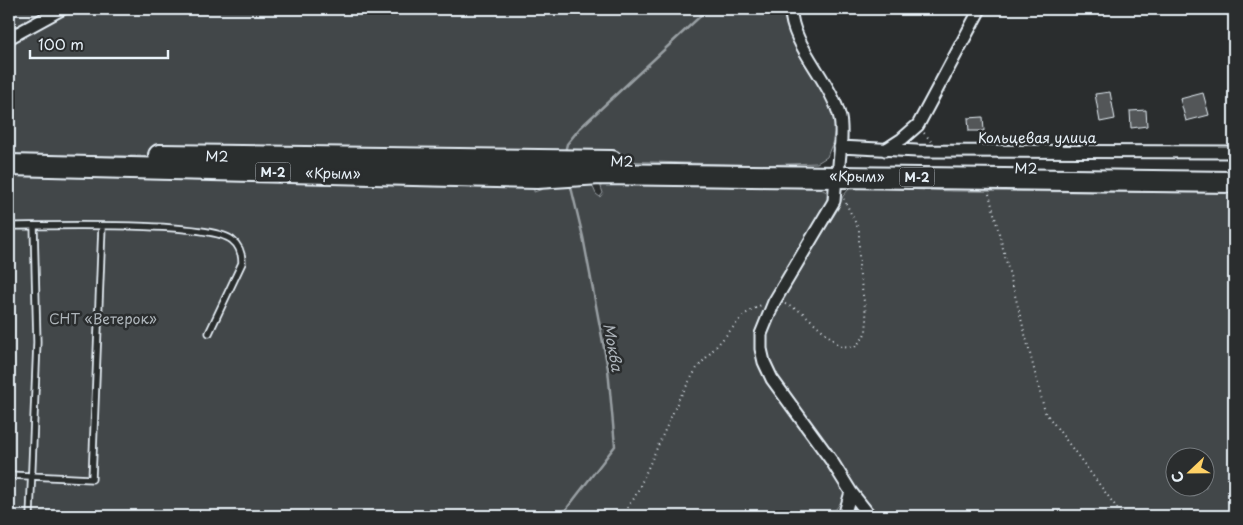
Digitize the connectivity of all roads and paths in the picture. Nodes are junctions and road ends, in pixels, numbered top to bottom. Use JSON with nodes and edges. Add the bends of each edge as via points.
{"nodes":[{"id":1,"x":62,"y":9,"type":"edge"},
{"id":2,"x":791,"y":9,"type":"edge"},
{"id":3,"x":980,"y":9,"type":"edge"},
{"id":4,"x":9,"y":38,"type":"edge"},
{"id":5,"x":918,"y":125,"type":"junction"},
{"id":6,"x":885,"y":150,"type":"junction"},
{"id":7,"x":939,"y":151,"type":"junction"},
{"id":8,"x":1234,"y":152,"type":"edge"},
{"id":9,"x":9,"y":154,"type":"edge"},
{"id":10,"x":838,"y":163,"type":"junction"},
{"id":11,"x":9,"y":166,"type":"edge"},
{"id":12,"x":1234,"y":171,"type":"edge"},
{"id":13,"x":985,"y":178,"type":"junction"},
{"id":14,"x":1234,"y":182,"type":"edge"},
{"id":15,"x":9,"y":226,"type":"edge"},
{"id":16,"x":34,"y":226,"type":"junction"},
{"id":17,"x":102,"y":227,"type":"junction"},
{"id":18,"x":209,"y":333,"type":"dead end"},
{"id":19,"x":9,"y":475,"type":"edge"},
{"id":20,"x":31,"y":476,"type":"junction"},
{"id":21,"x":851,"y":492,"type":"junction"},
{"id":22,"x":30,"y":516,"type":"edge"},
{"id":23,"x":844,"y":516,"type":"edge"},
{"id":24,"x":870,"y":516,"type":"edge"},
{"id":25,"x":1123,"y":516,"type":"edge"}],
"edges":[{"from":1,"to":4,"type":"street"},
{"from":2,"to":10,"type":"street","via":[[794,28],[840,118]]},
{"from":3,"to":5,"type":"street"},
{"from":5,"to":6,"type":"street"},
{"from":5,"to":7,"type":"path"},
{"from":6,"to":7,"type":"street","name":"Кольцевая улица"},
{"from":6,"to":10,"type":"street","name":"Кольцевая улица"},
{"from":7,"to":8,"type":"street","name":"Кольцевая улица"},
{"from":9,"to":10,"type":"highway","name":"М2"},
{"from":10,"to":12,"type":"highway","name":"М2"},
{"from":10,"to":21,"type":"street","via":[[834,201],[774,302],[761,334],[761,349],[772,379]]},
{"from":11,"to":13,"type":"highway","name":"«Крым»","number":"М-2","via":[[537,178],[600,174]]},
{"from":13,"to":14,"type":"highway","name":"«Крым»","number":"М-2"},
{"from":13,"to":25,"type":"path","via":[[1045,412]]},
{"from":15,"to":16,"type":"lane"},
{"from":16,"to":17,"type":"lane"},
{"from":16,"to":20,"type":"lane","via":[[37,342]]},
{"from":17,"to":18,"type":"lane","via":[[169,228],[219,233],[232,239],[242,254],[242,263]]},
{"from":17,"to":20,"type":"lane","via":[[92,479]]},
{"from":19,"to":20,"type":"lane"},
{"from":20,"to":22,"type":"lane"},
{"from":21,"to":23,"type":"street"},
{"from":21,"to":24,"type":"street"}]}
